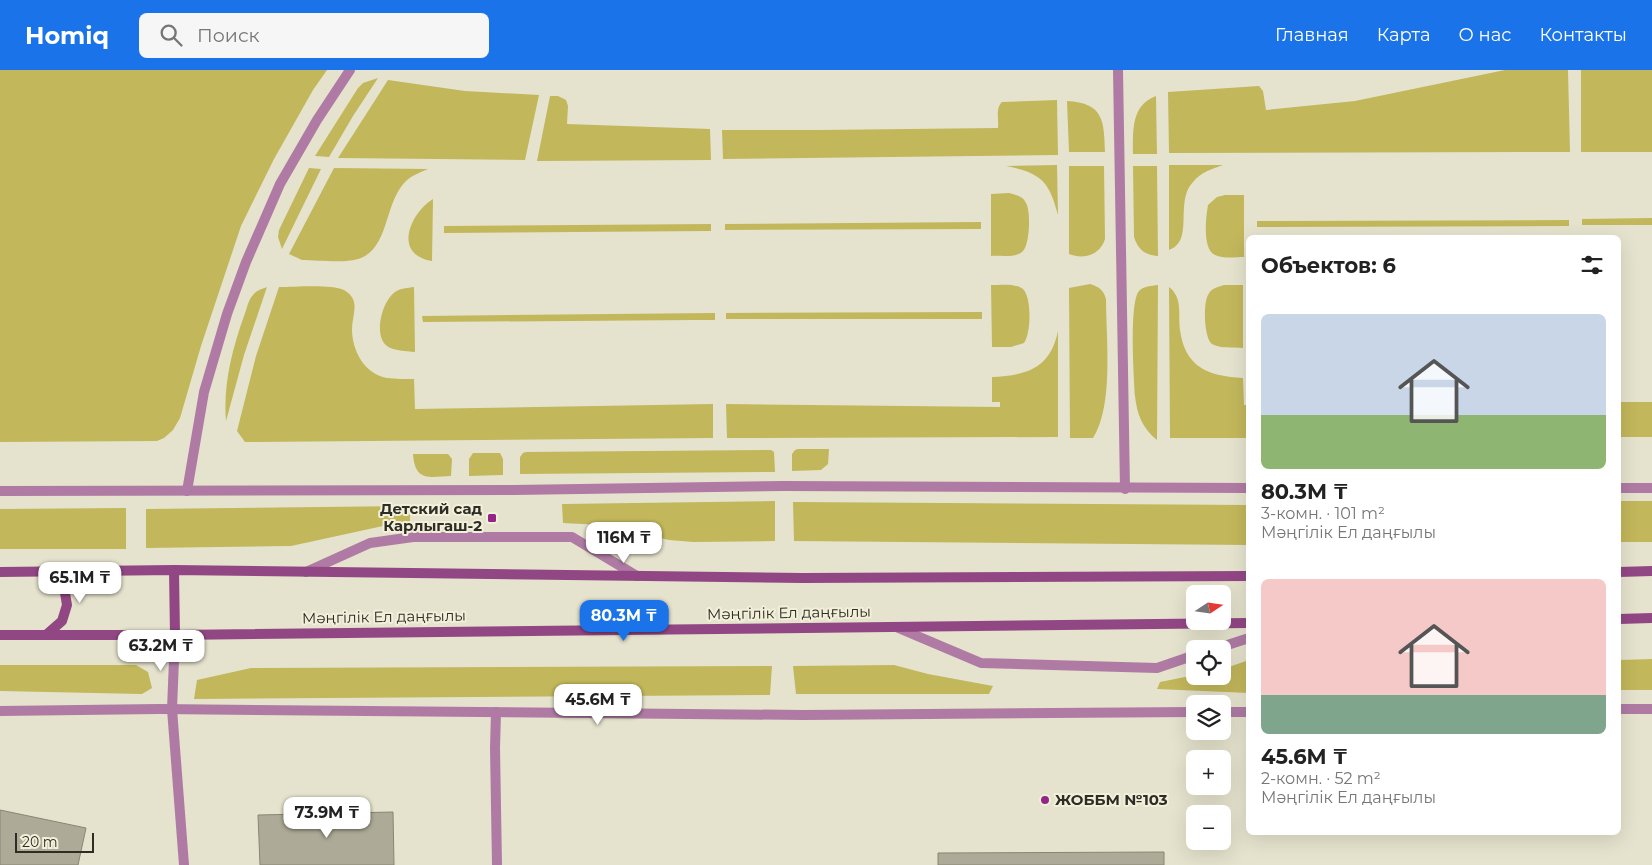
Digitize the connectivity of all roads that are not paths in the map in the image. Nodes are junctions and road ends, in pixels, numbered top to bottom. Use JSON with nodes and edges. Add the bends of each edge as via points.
{"nodes":[{"id":1,"x":350,"y":70,"type":"edge"},
{"id":2,"x":1118,"y":70,"type":"edge"},
{"id":3,"x":1125,"y":488,"type":"junction"},
{"id":4,"x":1246,"y":488,"type":"edge"},
{"id":5,"x":1621,"y":488,"type":"edge"},
{"id":6,"x":1652,"y":488,"type":"edge"},
{"id":7,"x":0,"y":491,"type":"edge"},
{"id":8,"x":187,"y":491,"type":"junction"},
{"id":9,"x":174,"y":570,"type":"junction"},
{"id":10,"x":1652,"y":571,"type":"edge"},
{"id":11,"x":0,"y":572,"type":"edge"},
{"id":12,"x":47,"y":572,"type":"junction"},
{"id":13,"x":306,"y":572,"type":"junction"},
{"id":14,"x":1621,"y":572,"type":"edge"},
{"id":15,"x":637,"y":576,"type":"junction"},
{"id":16,"x":1246,"y":576,"type":"edge"},
{"id":17,"x":1652,"y":618,"type":"edge"},
{"id":18,"x":1621,"y":619,"type":"edge"},
{"id":19,"x":1246,"y":623,"type":"edge"},
{"id":20,"x":895,"y":627,"type":"junction"},
{"id":21,"x":0,"y":635,"type":"edge"},
{"id":22,"x":46,"y":635,"type":"junction"},
{"id":23,"x":175,"y":635,"type":"junction"},
{"id":24,"x":1246,"y":639,"type":"edge"},
{"id":25,"x":1231,"y":644,"type":"edge"},
{"id":26,"x":1186,"y":658,"type":"edge"},
{"id":27,"x":172,"y":709,"type":"junction"},
{"id":28,"x":1621,"y":709,"type":"edge"},
{"id":29,"x":1652,"y":709,"type":"edge"},
{"id":30,"x":0,"y":710,"type":"edge"},
{"id":31,"x":496,"y":712,"type":"junction"},
{"id":32,"x":1186,"y":712,"type":"edge"},
{"id":33,"x":1231,"y":712,"type":"edge"},
{"id":34,"x":1246,"y":712,"type":"edge"},
{"id":35,"x":184,"y":865,"type":"edge"},
{"id":36,"x":497,"y":865,"type":"edge"}],
"edges":[{"from":1,"to":8,"type":"street","via":[[280,184],[246,262],[204,392]]},
{"from":2,"to":3,"type":"street"},
{"from":3,"to":4,"type":"street"},
{"from":3,"to":8,"type":"street","via":[[784,486]]},
{"from":5,"to":6,"type":"street"},
{"from":7,"to":8,"type":"street"},
{"from":9,"to":12,"type":"main road"},
{"from":9,"to":13,"type":"main road"},
{"from":9,"to":23,"type":"main road"},
{"from":10,"to":14,"type":"main road"},
{"from":11,"to":12,"type":"main road"},
{"from":12,"to":22,"type":"main road","via":[[64,587],[67,605],[62,621]]},
{"from":13,"to":15,"type":"main road"},
{"from":13,"to":15,"type":"street","via":[[370,543],[413,537],[572,537]]},
{"from":15,"to":16,"type":"main road"},
{"from":17,"to":18,"type":"main road"},
{"from":19,"to":20,"type":"main road","name":"Мәңгілік Ел даңғылы"},
{"from":20,"to":23,"type":"main road","name":"Мәңгілік Ел даңғылы"},
{"from":20,"to":26,"type":"street","via":[[981,663],[1157,668]]},
{"from":21,"to":22,"type":"main road","name":"Мәңгілік Ел даңғылы"},
{"from":22,"to":23,"type":"main road","name":"Мәңгілік Ел даңғылы"},
{"from":23,"to":27,"type":"street"},
{"from":24,"to":25,"type":"street"},
{"from":27,"to":30,"type":"street"},
{"from":27,"to":31,"type":"street"},
{"from":27,"to":35,"type":"street"},
{"from":28,"to":29,"type":"street"},
{"from":31,"to":32,"type":"street","via":[[804,715]]},
{"from":31,"to":36,"type":"street"},
{"from":33,"to":34,"type":"street"}]}
